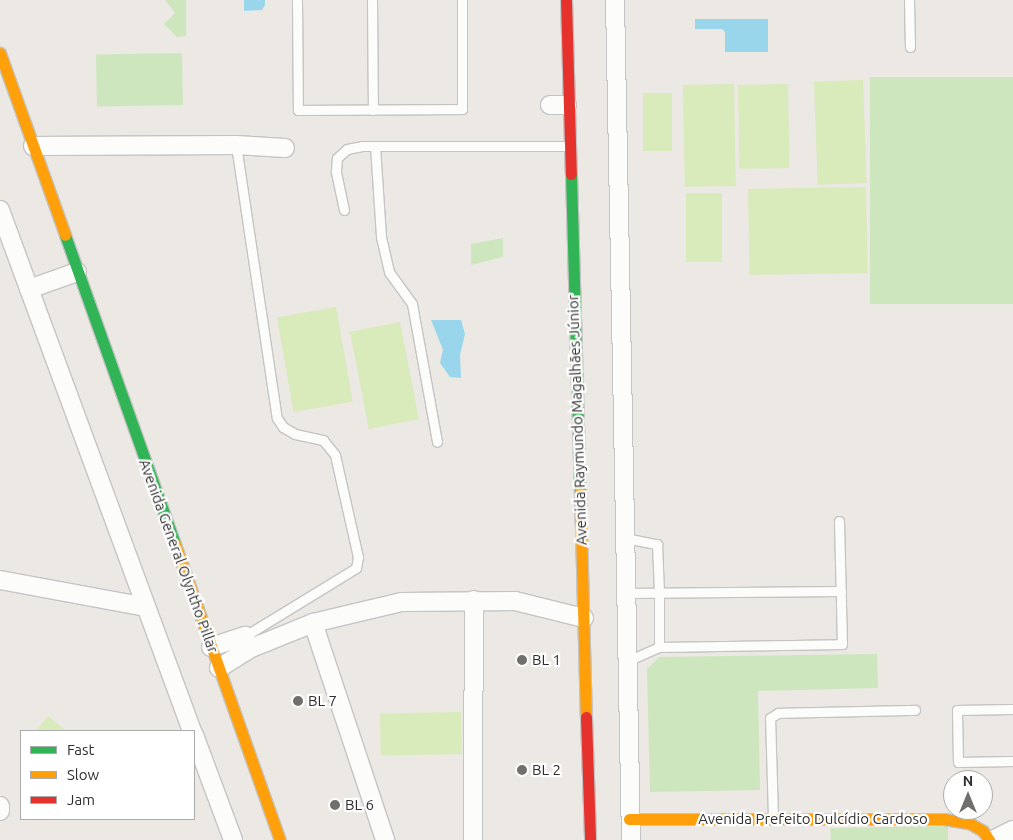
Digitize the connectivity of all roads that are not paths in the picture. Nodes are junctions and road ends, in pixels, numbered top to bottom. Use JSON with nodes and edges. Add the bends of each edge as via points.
{"nodes":[{"id":1,"x":297,"y":0,"type":"edge"},
{"id":2,"x":372,"y":0,"type":"edge"},
{"id":3,"x":462,"y":0,"type":"edge"},
{"id":4,"x":566,"y":0,"type":"edge"},
{"id":5,"x":615,"y":0,"type":"edge"},
{"id":6,"x":910,"y":0,"type":"edge"},
{"id":7,"x":910,"y":47,"type":"dead end"},
{"id":8,"x":0,"y":53,"type":"edge"},
{"id":9,"x":373,"y":110,"type":"junction"},
{"id":10,"x":236,"y":145,"type":"junction"},
{"id":11,"x":33,"y":146,"type":"junction"},
{"id":12,"x":375,"y":146,"type":"junction"},
{"id":13,"x":569,"y":146,"type":"junction"},
{"id":14,"x":285,"y":148,"type":"dead end"},
{"id":15,"x":0,"y":210,"type":"edge"},
{"id":16,"x":344,"y":210,"type":"dead end"},
{"id":17,"x":77,"y":272,"type":"junction"},
{"id":18,"x":29,"y":289,"type":"junction"},
{"id":19,"x":437,"y":442,"type":"dead end"},
{"id":20,"x":839,"y":521,"type":"dead end"},
{"id":21,"x":625,"y":538,"type":"junction"},
{"id":22,"x":0,"y":580,"type":"edge"},
{"id":23,"x":841,"y":591,"type":"junction"},
{"id":24,"x":659,"y":592,"type":"junction"},
{"id":25,"x":625,"y":593,"type":"junction"},
{"id":26,"x":474,"y":600,"type":"junction"},
{"id":27,"x":146,"y":607,"type":"junction"},
{"id":28,"x":584,"y":618,"type":"junction"},
{"id":29,"x":313,"y":623,"type":"junction"},
{"id":30,"x":245,"y":636,"type":"joint"},
{"id":31,"x":211,"y":647,"type":"junction"},
{"id":32,"x":659,"y":647,"type":"junction"},
{"id":33,"x":627,"y":661,"type":"junction"},
{"id":34,"x":219,"y":668,"type":"junction"},
{"id":35,"x":1013,"y":709,"type":"edge"},
{"id":36,"x":915,"y":710,"type":"dead end"},
{"id":37,"x":192,"y":730,"type":"edge"},
{"id":38,"x":195,"y":738,"type":"edge"},
{"id":39,"x":1013,"y":761,"type":"edge"},
{"id":40,"x":0,"y":806,"type":"edge"},
{"id":41,"x":0,"y":811,"type":"edge"},
{"id":42,"x":629,"y":819,"type":"junction"},
{"id":43,"x":773,"y":820,"type":"junction"},
{"id":44,"x":1013,"y":830,"type":"edge"},
{"id":45,"x":233,"y":840,"type":"edge"},
{"id":46,"x":280,"y":840,"type":"edge"},
{"id":47,"x":385,"y":840,"type":"edge"},
{"id":48,"x":473,"y":840,"type":"edge"},
{"id":49,"x":590,"y":840,"type":"edge"},
{"id":50,"x":631,"y":840,"type":"edge"},
{"id":51,"x":989,"y":840,"type":"edge"},
{"id":52,"x":992,"y":840,"type":"edge"}],
"edges":[{"from":1,"to":9,"type":"lane","via":[[298,110]]},
{"from":2,"to":9,"type":"lane"},
{"from":3,"to":9,"type":"lane","via":[[462,109]]},
{"from":4,"to":13,"type":"street","name":"Avenida Raymundo Magalhães Júnior","via":[[559,105]]},
{"from":5,"to":21,"type":"street"},
{"from":6,"to":7,"type":"lane"},
{"from":8,"to":11,"type":"street","name":"Avenida General Olyntho Pillar"},
{"from":10,"to":11,"type":"street"},
{"from":10,"to":14,"type":"street"},
{"from":10,"to":30,"type":"lane","via":[[277,418],[283,427],[295,434],[323,440],[335,455],[358,557],[356,568]]},
{"from":11,"to":17,"type":"street","name":"Avenida General Olyntho Pillar"},
{"from":12,"to":13,"type":"lane"},
{"from":12,"to":16,"type":"lane","via":[[347,150],[337,158],[336,171]]},
{"from":12,"to":19,"type":"lane","via":[[381,237],[389,272],[412,304]]},
{"from":13,"to":28,"type":"street","name":"Avenida Raymundo Magalhães Júnior"},
{"from":15,"to":18,"type":"street"},
{"from":17,"to":18,"type":"street"},
{"from":17,"to":31,"type":"street","name":"Avenida General Olyntho Pillar"},
{"from":18,"to":27,"type":"street"},
{"from":20,"to":23,"type":"lane"},
{"from":21,"to":24,"type":"lane","via":[[657,544]]},
{"from":21,"to":25,"type":"street"},
{"from":22,"to":27,"type":"street"},
{"from":23,"to":24,"type":"lane"},
{"from":23,"to":32,"type":"lane","via":[[842,644]]},
{"from":24,"to":25,"type":"lane"},
{"from":24,"to":32,"type":"lane"},
{"from":25,"to":33,"type":"street"},
{"from":26,"to":28,"type":"street","via":[[515,601]]},
{"from":26,"to":29,"type":"street","via":[[402,602]]},
{"from":26,"to":48,"type":"street"},
{"from":27,"to":37,"type":"street"},
{"from":28,"to":49,"type":"street","name":"Avenida Raymundo Magalhães Júnior"},
{"from":29,"to":34,"type":"street","via":[[249,649]]},
{"from":29,"to":47,"type":"street"},
{"from":30,"to":31,"type":"street"},
{"from":31,"to":34,"type":"street","name":"Avenida General Olyntho Pillar"},
{"from":32,"to":33,"type":"lane"},
{"from":33,"to":42,"type":"street"},
{"from":34,"to":46,"type":"street","name":"Avenida General Olyntho Pillar"},
{"from":35,"to":39,"type":"lane","via":[[957,710],[958,762]]},
{"from":36,"to":43,"type":"lane","via":[[778,713],[770,718]]},
{"from":38,"to":45,"type":"street"},
{"from":40,"to":41,"type":"street"},
{"from":42,"to":43,"type":"street","name":"Avenida Prefeito Dulcídio Cardoso"},
{"from":42,"to":50,"type":"street"},
{"from":43,"to":51,"type":"street","name":"Avenida Prefeito Dulcídio Cardoso","via":[[944,819],[971,824],[983,831]]},
{"from":44,"to":52,"type":"street"}]}
